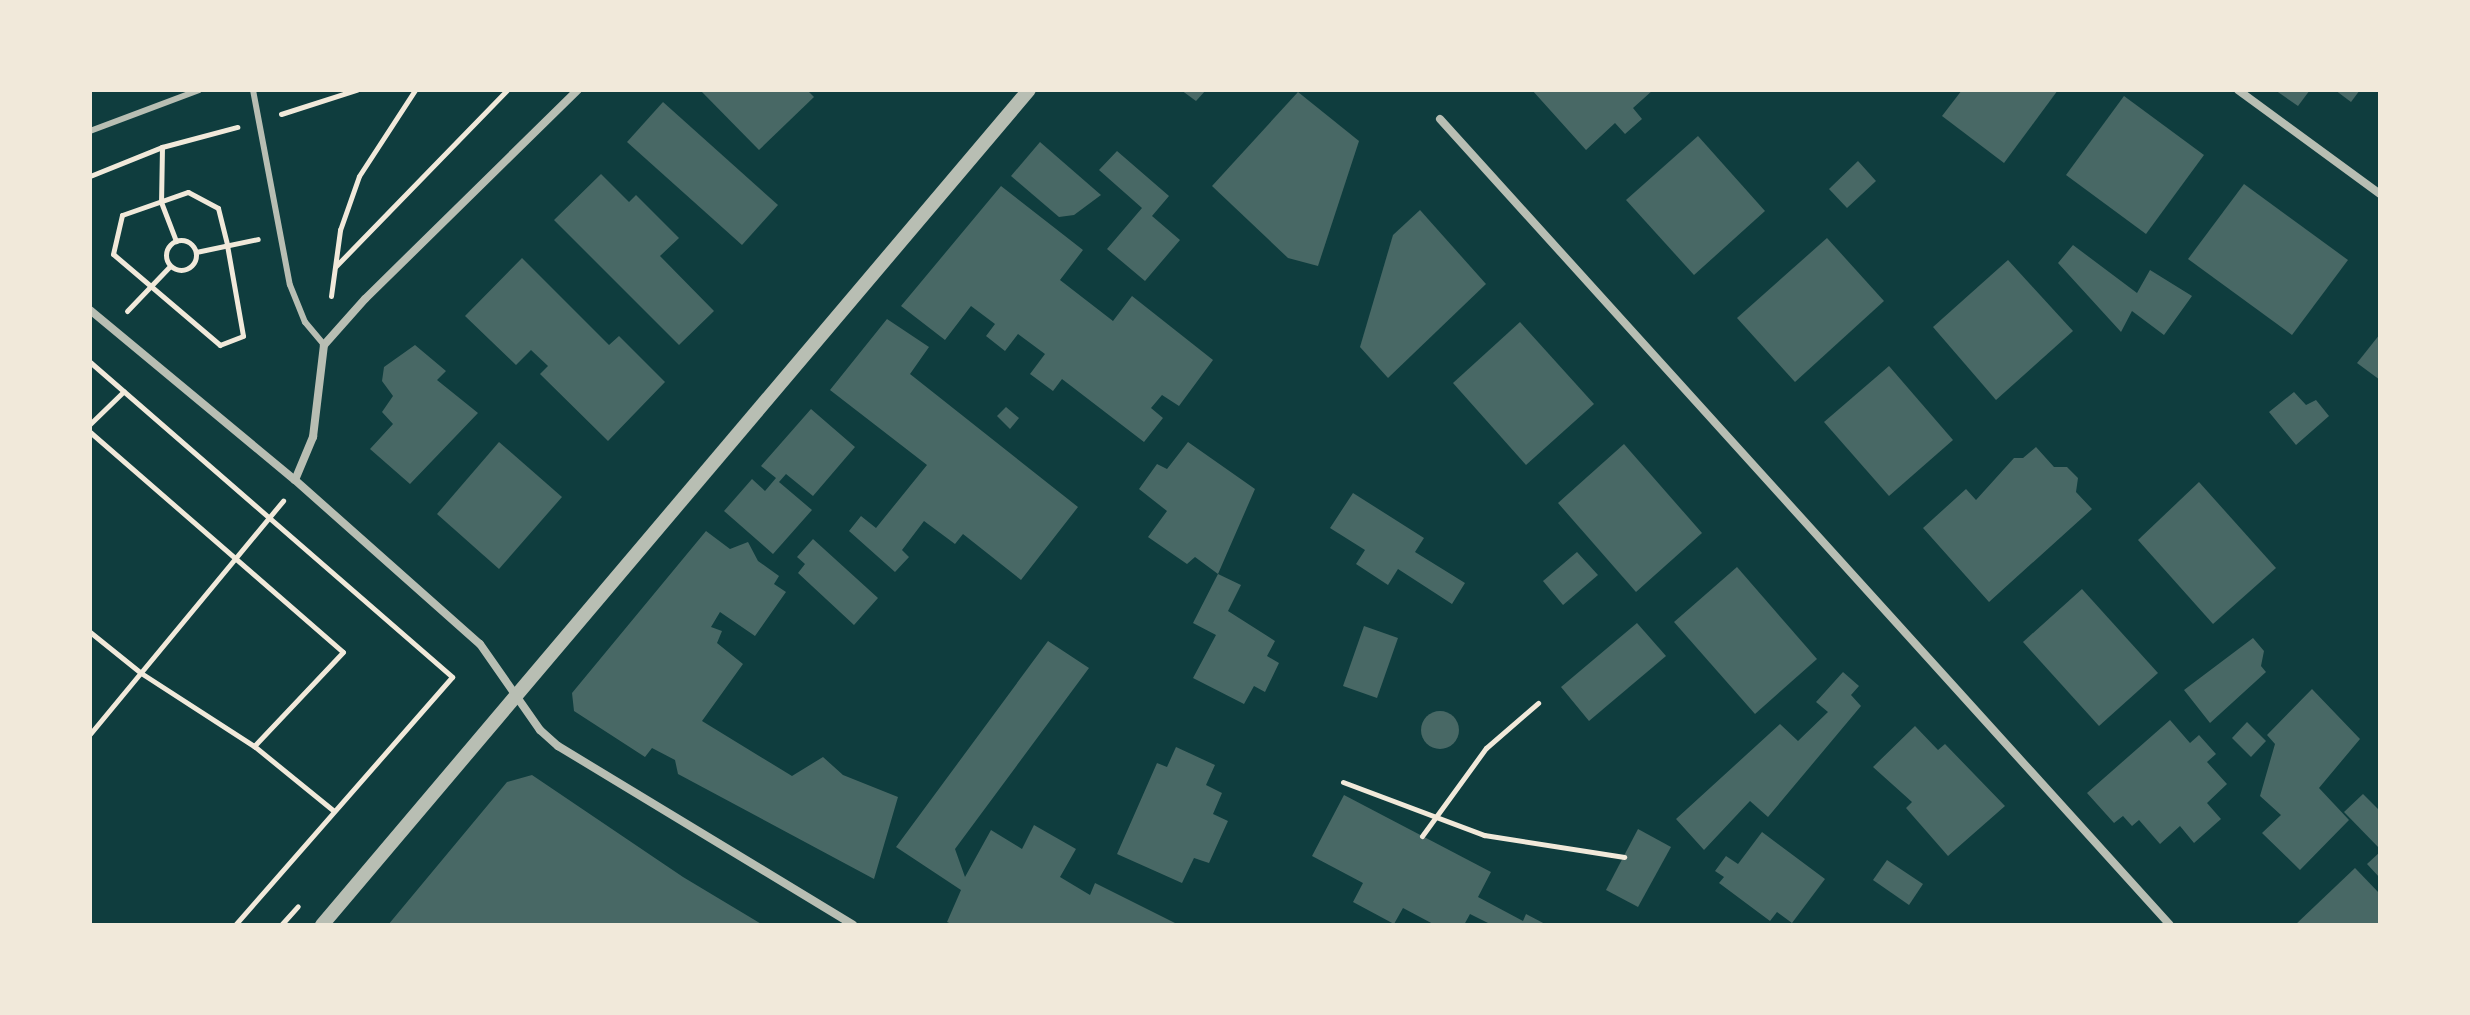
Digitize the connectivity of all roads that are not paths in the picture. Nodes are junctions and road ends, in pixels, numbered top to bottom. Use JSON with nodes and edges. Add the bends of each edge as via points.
{"nodes":[{"id":1,"x":199,"y":90,"type":"edge"},
{"id":2,"x":253,"y":90,"type":"edge"},
{"id":3,"x":578,"y":90,"type":"edge"},
{"id":4,"x":1029,"y":90,"type":"edge"},
{"id":5,"x":2238,"y":90,"type":"edge"},
{"id":6,"x":1440,"y":119,"type":"dead end"},
{"id":7,"x":90,"y":131,"type":"edge"},
{"id":8,"x":2380,"y":194,"type":"edge"},
{"id":9,"x":90,"y":310,"type":"edge"},
{"id":10,"x":324,"y":345,"type":"junction"},
{"id":11,"x":295,"y":480,"type":"junction"},
{"id":12,"x":517,"y":692,"type":"junction"},
{"id":13,"x":322,"y":925,"type":"edge"},
{"id":14,"x":853,"y":925,"type":"edge"},
{"id":15,"x":2170,"y":925,"type":"edge"}],
"edges":[{"from":1,"to":7,"type":"lane"},
{"from":2,"to":10,"type":"lane","via":[[290,285],[305,322]]},
{"from":3,"to":10,"type":"street"},
{"from":4,"to":12,"type":"street"},
{"from":5,"to":8,"type":"street"},
{"from":6,"to":15,"type":"street"},
{"from":9,"to":11,"type":"street"},
{"from":10,"to":11,"type":"street","via":[[313,437]]},
{"from":11,"to":12,"type":"street","via":[[480,644]]},
{"from":12,"to":13,"type":"street"},
{"from":12,"to":14,"type":"street","via":[[540,730],[558,746]]}]}
